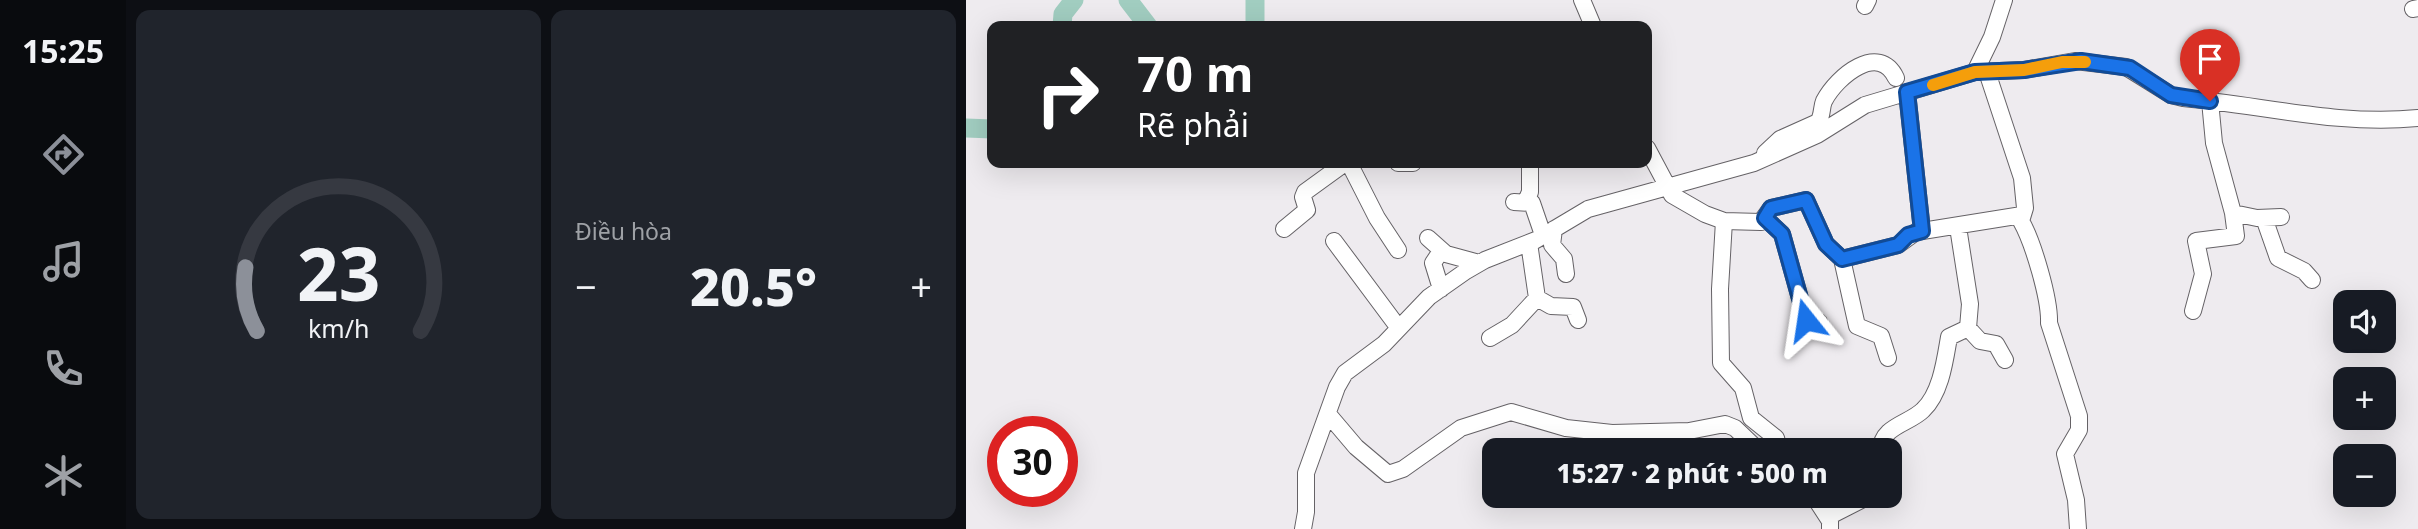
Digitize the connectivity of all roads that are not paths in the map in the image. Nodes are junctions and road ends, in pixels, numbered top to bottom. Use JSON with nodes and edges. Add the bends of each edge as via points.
{"nodes":[{"id":1,"x":1583,"y":0,"type":"edge"},
{"id":2,"x":2004,"y":0,"type":"edge"},
{"id":3,"x":1591,"y":21,"type":"edge"},
{"id":4,"x":1981,"y":72,"type":"junction"},
{"id":5,"x":1896,"y":78,"type":"dead end"},
{"id":6,"x":1835,"y":87,"type":"junction"},
{"id":7,"x":1907,"y":92,"type":"junction"},
{"id":8,"x":2210,"y":101,"type":"junction"},
{"id":9,"x":1850,"y":113,"type":"junction"},
{"id":10,"x":2418,"y":118,"type":"edge"},
{"id":11,"x":1652,"y":159,"type":"edge"},
{"id":12,"x":1763,"y":159,"type":"junction"},
{"id":13,"x":1340,"y":168,"type":"edge"},
{"id":14,"x":1350,"y":168,"type":"edge"},
{"id":15,"x":1530,"y":168,"type":"edge"},
{"id":16,"x":1665,"y":187,"type":"junction"},
{"id":17,"x":2233,"y":213,"type":"junction"},
{"id":18,"x":2022,"y":215,"type":"junction"},
{"id":19,"x":2281,"y":217,"type":"dead end"},
{"id":20,"x":1765,"y":218,"type":"junction"},
{"id":21,"x":2264,"y":218,"type":"junction"},
{"id":22,"x":1724,"y":221,"type":"junction"},
{"id":23,"x":1958,"y":227,"type":"junction"},
{"id":24,"x":1284,"y":229,"type":"dead end"},
{"id":25,"x":1922,"y":231,"type":"junction"},
{"id":26,"x":1542,"y":236,"type":"junction"},
{"id":27,"x":1428,"y":238,"type":"dead end"},
{"id":28,"x":1334,"y":241,"type":"dead end"},
{"id":29,"x":1398,"y":250,"type":"dead end"},
{"id":30,"x":1441,"y":251,"type":"junction"},
{"id":31,"x":1842,"y":259,"type":"junction"},
{"id":32,"x":1479,"y":264,"type":"junction"},
{"id":33,"x":1566,"y":274,"type":"dead end"},
{"id":34,"x":2312,"y":280,"type":"dead end"},
{"id":35,"x":1441,"y":289,"type":"junction"},
{"id":36,"x":1538,"y":298,"type":"junction"},
{"id":37,"x":2193,"y":311,"type":"dead end"},
{"id":38,"x":1578,"y":320,"type":"dead end"},
{"id":39,"x":1819,"y":321,"type":"dead end"},
{"id":40,"x":1398,"y":327,"type":"junction"},
{"id":41,"x":1968,"y":328,"type":"junction"},
{"id":42,"x":1490,"y":338,"type":"dead end"},
{"id":43,"x":1888,"y":358,"type":"dead end"},
{"id":44,"x":2005,"y":360,"type":"dead end"},
{"id":45,"x":1328,"y":415,"type":"junction"},
{"id":46,"x":1745,"y":438,"type":"edge"},
{"id":47,"x":1776,"y":438,"type":"edge"},
{"id":48,"x":1885,"y":438,"type":"edge"},
{"id":49,"x":1852,"y":508,"type":"edge"},
{"id":50,"x":1829,"y":523,"type":"edge"},
{"id":51,"x":1303,"y":529,"type":"edge"},
{"id":52,"x":2078,"y":529,"type":"edge"}],
"edges":[{"from":1,"to":3,"type":"street"},
{"from":2,"to":4,"type":"street"},
{"from":4,"to":7,"type":"street"},
{"from":4,"to":8,"type":"street","via":[[2075,61],[2126,67],[2171,95]]},
{"from":4,"to":18,"type":"street","via":[[2022,177]]},
{"from":5,"to":6,"type":"street","via":[[1889,65],[1875,61],[1853,69]]},
{"from":6,"to":9,"type":"street"},
{"from":6,"to":12,"type":"street","via":[[1822,105],[1818,122],[1780,139]]},
{"from":7,"to":9,"type":"street"},
{"from":7,"to":25,"type":"street"},
{"from":8,"to":10,"type":"street","via":[[2374,121]]},
{"from":8,"to":17,"type":"street","via":[[2214,143]]},
{"from":9,"to":12,"type":"street","via":[[1817,135]]},
{"from":11,"to":16,"type":"street"},
{"from":12,"to":16,"type":"street"},
{"from":13,"to":24,"type":"street","via":[[1305,192],[1307,210]]},
{"from":14,"to":29,"type":"street"},
{"from":15,"to":26,"type":"street","via":[[1530,192],[1520,202],[1535,208]]},
{"from":16,"to":22,"type":"street","via":[[1688,205]]},
{"from":16,"to":26,"type":"street","via":[[1588,209]]},
{"from":17,"to":21,"type":"street"},
{"from":17,"to":37,"type":"street","via":[[2236,236],[2196,242],[2203,274]]},
{"from":18,"to":23,"type":"street"},
{"from":18,"to":52,"type":"street","via":[[2079,416],[2079,430],[2065,454]]},
{"from":19,"to":21,"type":"street"},
{"from":20,"to":22,"type":"street","via":[[1757,223]]},
{"from":20,"to":31,"type":"street","via":[[1771,208],[1806,200],[1826,244]]},
{"from":20,"to":39,"type":"street","via":[[1782,234],[1806,320]]},
{"from":21,"to":34,"type":"street","via":[[2278,258]]},
{"from":22,"to":47,"type":"street","via":[[1721,363],[1743,388],[1751,418]]},
{"from":23,"to":25,"type":"street"},
{"from":23,"to":41,"type":"street","via":[[1970,304]]},
{"from":25,"to":31,"type":"street","via":[[1908,235],[1898,245]]},
{"from":26,"to":32,"type":"street"},
{"from":26,"to":33,"type":"street","via":[[1563,259]]},
{"from":26,"to":36,"type":"street"},
{"from":27,"to":30,"type":"street"},
{"from":28,"to":40,"type":"street"},
{"from":30,"to":32,"type":"street"},
{"from":30,"to":35,"type":"street","via":[[1433,263]]},
{"from":31,"to":43,"type":"street","via":[[1857,326],[1881,336]]},
{"from":32,"to":35,"type":"street"},
{"from":35,"to":40,"type":"street"},
{"from":36,"to":38,"type":"street","via":[[1551,306],[1573,307]]},
{"from":36,"to":42,"type":"street","via":[[1512,325]]},
{"from":40,"to":45,"type":"street","via":[[1384,344],[1342,376]]},
{"from":41,"to":44,"type":"street","via":[[1980,341],[1996,344]]},
{"from":41,"to":48,"type":"street","via":[[1950,337],[1939,383],[1926,407]]},
{"from":45,"to":46,"type":"street","via":[[1388,474],[1403,469],[1461,428],[1511,412],[1566,428],[1612,433],[1689,431],[1725,424]]},
{"from":45,"to":51,"type":"street","via":[[1306,473]]},
{"from":49,"to":50,"type":"street"}]}
